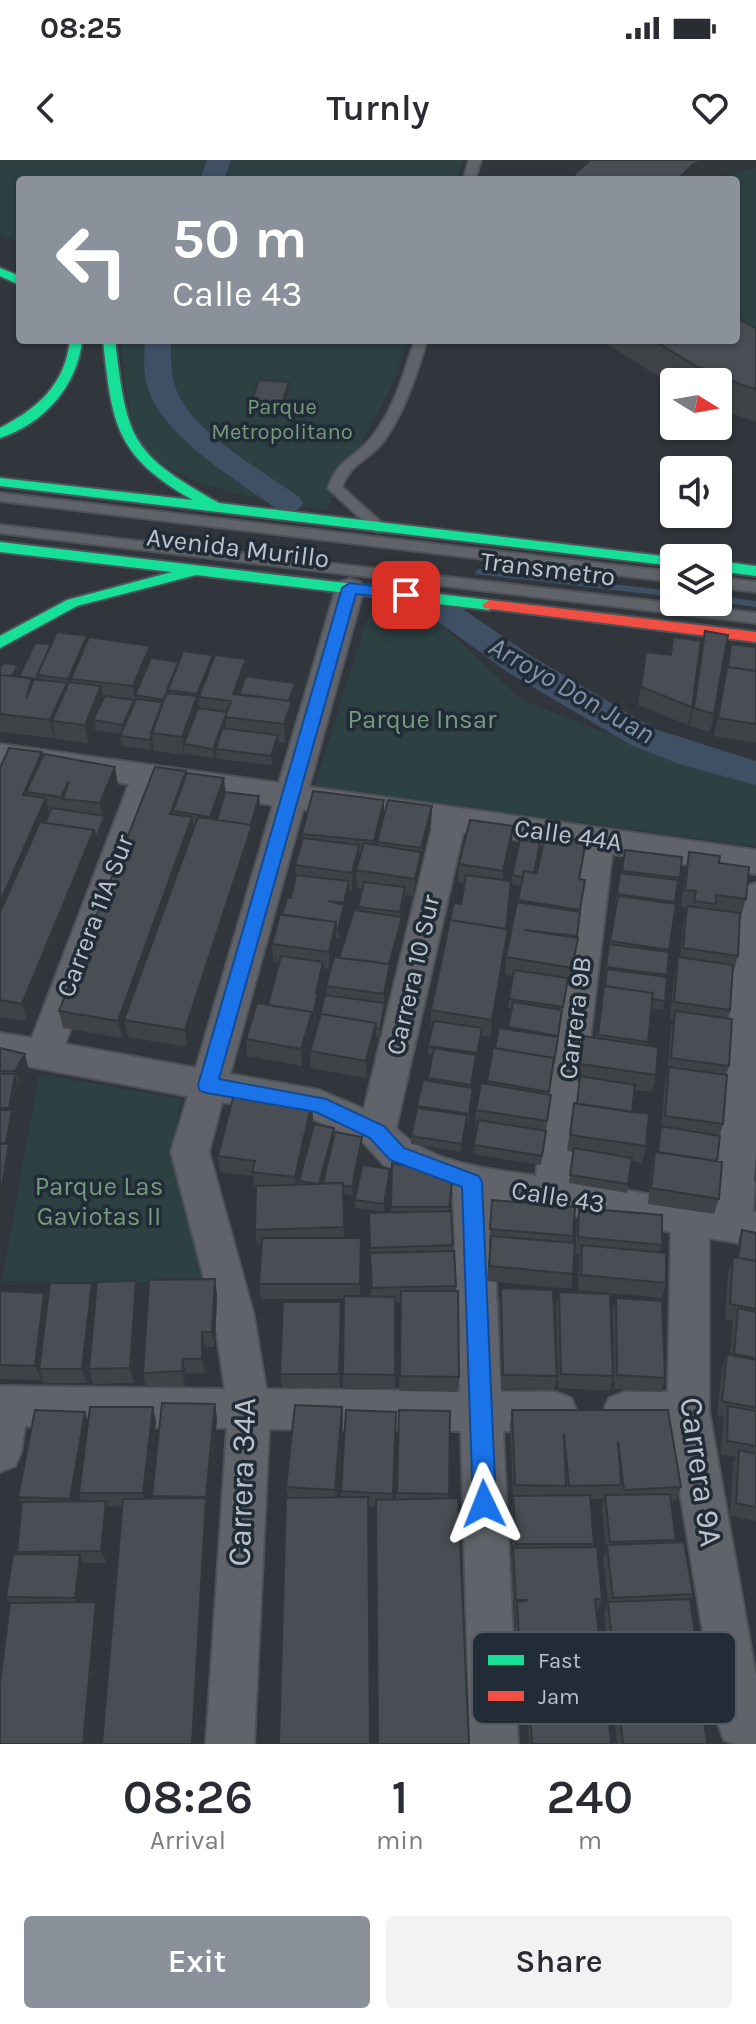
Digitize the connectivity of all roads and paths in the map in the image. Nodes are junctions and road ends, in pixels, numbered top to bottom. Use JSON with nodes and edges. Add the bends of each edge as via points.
{"nodes":[{"id":1,"x":76,"y":344,"type":"edge"},
{"id":2,"x":110,"y":344,"type":"edge"},
{"id":3,"x":420,"y":344,"type":"edge"},
{"id":4,"x":0,"y":434,"type":"edge"},
{"id":5,"x":0,"y":482,"type":"edge"},
{"id":6,"x":0,"y":497,"type":"edge"},
{"id":7,"x":217,"y":508,"type":"junction"},
{"id":8,"x":379,"y":528,"type":"junction"},
{"id":9,"x":0,"y":529,"type":"edge"},
{"id":10,"x":0,"y":547,"type":"edge"},
{"id":11,"x":660,"y":559,"type":"edge"},
{"id":12,"x":732,"y":568,"type":"edge"},
{"id":13,"x":201,"y":569,"type":"junction"},
{"id":14,"x":756,"y":571,"type":"edge"},
{"id":15,"x":660,"y":575,"type":"edge"},
{"id":16,"x":732,"y":584,"type":"edge"},
{"id":17,"x":756,"y":587,"type":"edge"},
{"id":18,"x":350,"y":588,"type":"junction"},
{"id":19,"x":756,"y":618,"type":"edge"},
{"id":20,"x":756,"y":637,"type":"edge"},
{"id":21,"x":0,"y":643,"type":"edge"},
{"id":22,"x":2,"y":759,"type":"edge"},
{"id":23,"x":148,"y":775,"type":"junction"},
{"id":24,"x":292,"y":795,"type":"junction"},
{"id":25,"x":450,"y":818,"type":"junction"},
{"id":26,"x":598,"y":840,"type":"junction"},
{"id":27,"x":756,"y":862,"type":"edge"},
{"id":28,"x":756,"y":896,"type":"edge"},
{"id":29,"x":0,"y":1047,"type":"edge"},
{"id":30,"x":43,"y":1056,"type":"junction"},
{"id":31,"x":207,"y":1085,"type":"junction"},
{"id":32,"x":377,"y":1132,"type":"junction"},
{"id":33,"x":472,"y":1182,"type":"junction"},
{"id":34,"x":552,"y":1196,"type":"junction"},
{"id":35,"x":690,"y":1219,"type":"junction"},
{"id":36,"x":745,"y":1227,"type":"edge"},
{"id":37,"x":3,"y":1406,"type":"edge"},
{"id":38,"x":249,"y":1410,"type":"junction"},
{"id":39,"x":688,"y":1411,"type":"junction"},
{"id":40,"x":481,"y":1413,"type":"junction"},
{"id":41,"x":0,"y":1452,"type":"edge"},
{"id":42,"x":490,"y":1632,"type":"edge"},
{"id":43,"x":730,"y":1632,"type":"edge"},
{"id":44,"x":736,"y":1661,"type":"edge"},
{"id":45,"x":493,"y":1724,"type":"edge"},
{"id":46,"x":748,"y":1724,"type":"edge"},
{"id":47,"x":230,"y":1744,"type":"edge"},
{"id":48,"x":494,"y":1744,"type":"edge"}],
"edges":[{"from":1,"to":4,"type":"main road","via":[[74,365],[55,395]]},
{"from":2,"to":7,"type":"main road","via":[[120,415],[134,449],[149,466]]},
{"from":3,"to":8,"type":"lane","via":[[407,384],[377,441],[341,468],[335,488]]},
{"from":5,"to":7,"type":"main road","name":"Avenida Murillo"},
{"from":6,"to":15,"type":"lane","name":"Transmetro"},
{"from":7,"to":8,"type":"main road","name":"Avenida Murillo"},
{"from":8,"to":11,"type":"main road","name":"Avenida Murillo"},
{"from":9,"to":19,"type":"lane","name":"Transmetro"},
{"from":10,"to":13,"type":"main road","name":"Avenida Murillo"},
{"from":12,"to":14,"type":"main road"},
{"from":13,"to":18,"type":"main road","name":"Avenida Murillo"},
{"from":13,"to":21,"type":"main road","via":[[72,603]]},
{"from":16,"to":17,"type":"lane"},
{"from":18,"to":20,"type":"main road","name":"Avenida Murillo"},
{"from":18,"to":24,"type":"street","name":"Carrera 34A"},
{"from":22,"to":23,"type":"street","name":"Calle 44A"},
{"from":23,"to":24,"type":"street","name":"Calle 44A"},
{"from":23,"to":30,"type":"street","name":"Carrera 11A Sur"},
{"from":24,"to":25,"type":"street","name":"Calle 44A"},
{"from":24,"to":31,"type":"street","name":"Carrera 34A"},
{"from":25,"to":26,"type":"street","name":"Calle 44A"},
{"from":25,"to":32,"type":"street","name":"Carrera 10 Sur"},
{"from":26,"to":27,"type":"street","name":"Calle 44A"},
{"from":26,"to":34,"type":"street","name":"Carrera 9B"},
{"from":28,"to":36,"type":"street"},
{"from":29,"to":30,"type":"street","name":"Calle 43"},
{"from":30,"to":31,"type":"street","name":"Calle 43"},
{"from":31,"to":32,"type":"street","name":"Calle 43","via":[[319,1105]]},
{"from":31,"to":38,"type":"street","name":"Carrera 34A","via":[[190,1152],[234,1316]]},
{"from":32,"to":33,"type":"street","name":"Calle 43","via":[[397,1154]]},
{"from":33,"to":34,"type":"street","name":"Calle 43"},
{"from":33,"to":40,"type":"street"},
{"from":34,"to":35,"type":"street","name":"Calle 43"},
{"from":35,"to":36,"type":"street","name":"Calle 43"},
{"from":35,"to":39,"type":"street","name":"Carrera 9A"},
{"from":37,"to":38,"type":"street"},
{"from":37,"to":41,"type":"street"},
{"from":38,"to":40,"type":"street"},
{"from":38,"to":47,"type":"street","name":"Carrera 34A"},
{"from":39,"to":40,"type":"street"},
{"from":39,"to":43,"type":"street","name":"Carrera 9A"},
{"from":40,"to":42,"type":"street"},
{"from":44,"to":46,"type":"street","name":"Carrera 9A"},
{"from":45,"to":48,"type":"street"}]}
